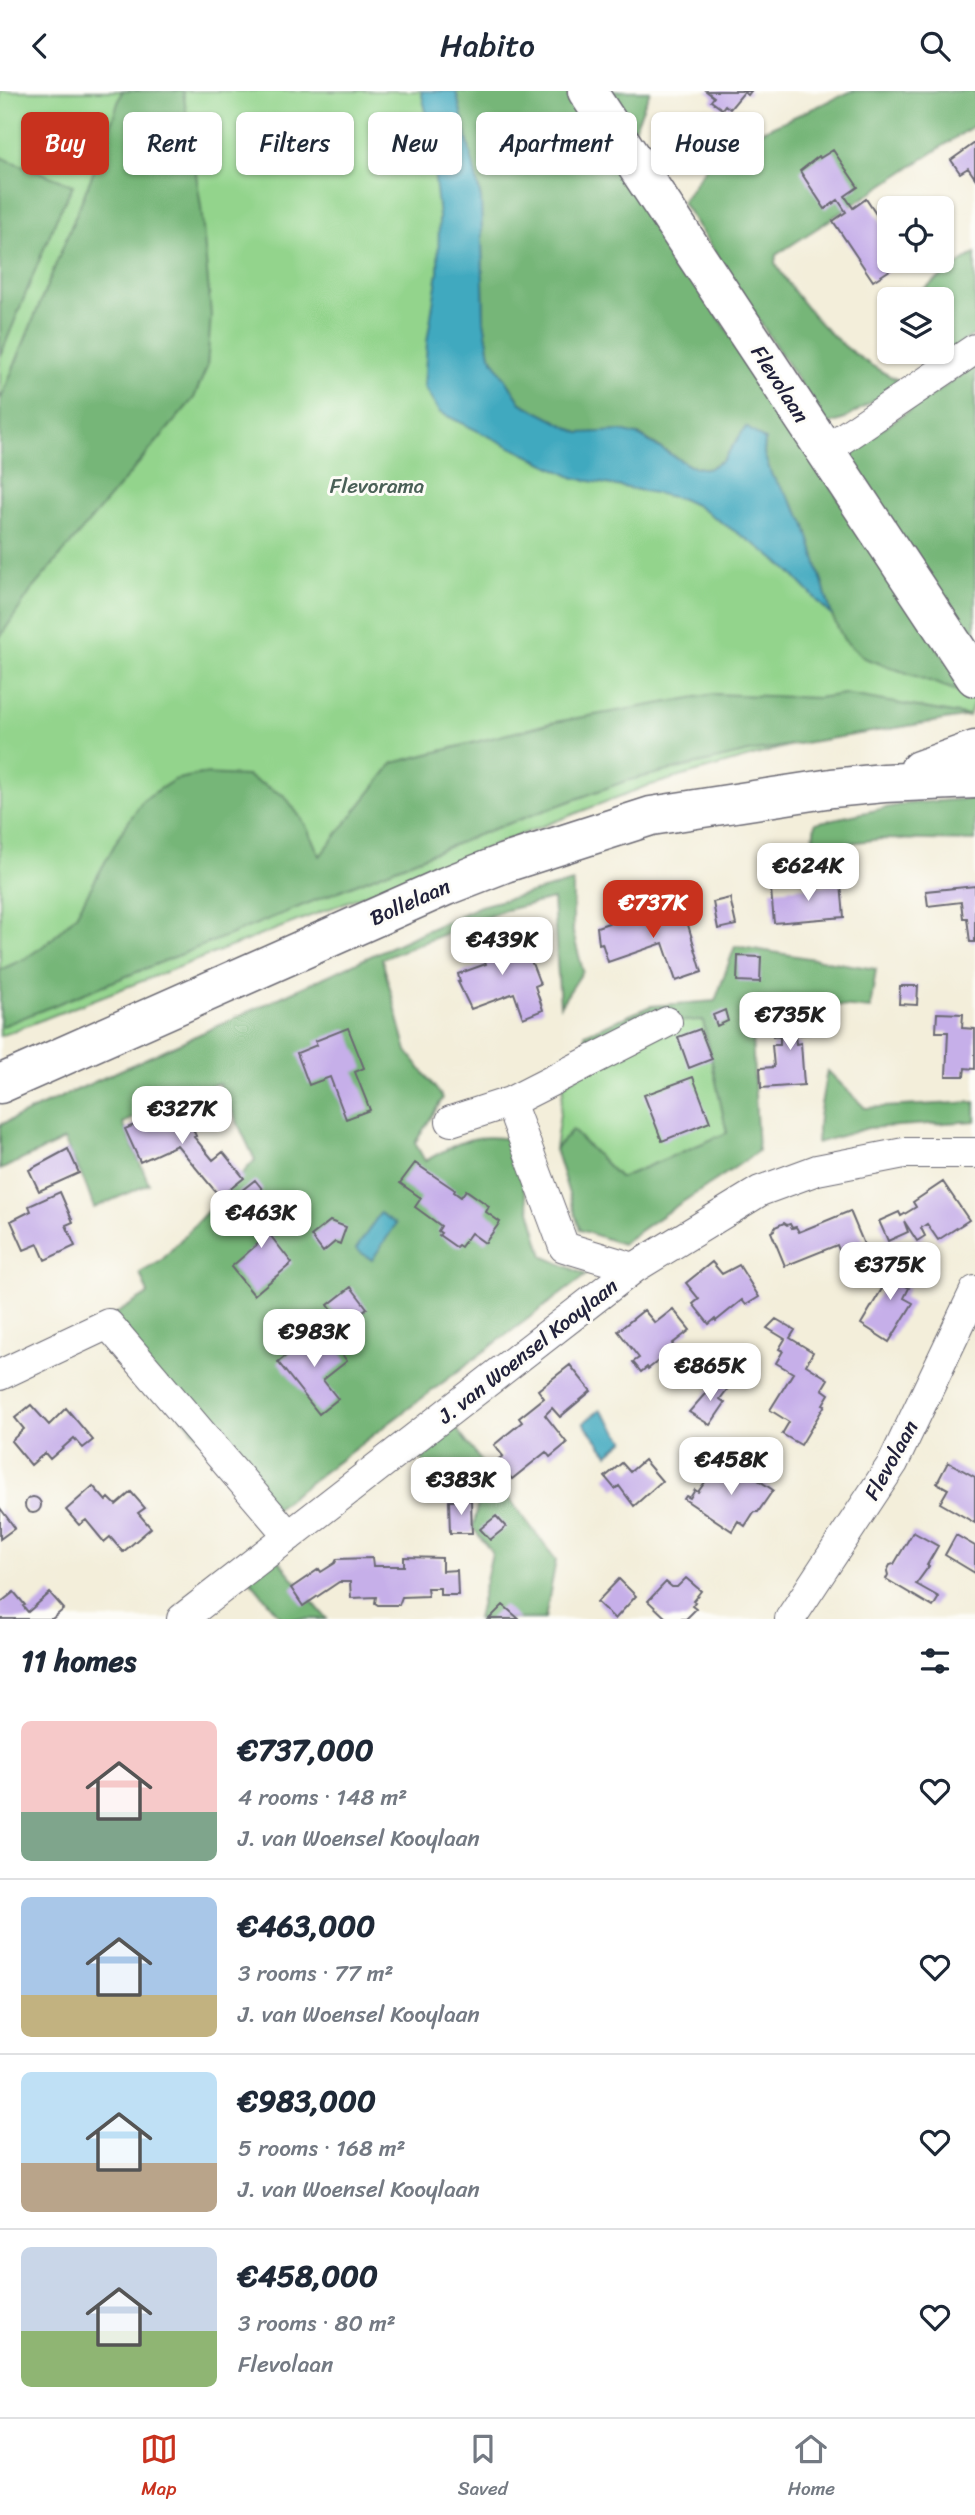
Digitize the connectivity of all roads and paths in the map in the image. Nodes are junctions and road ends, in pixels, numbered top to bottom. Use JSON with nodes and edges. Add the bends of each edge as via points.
{"nodes":[{"id":1,"x":587,"y":91,"type":"edge"},
{"id":2,"x":975,"y":349,"type":"edge"},
{"id":3,"x":824,"y":451,"type":"junction"},
{"id":4,"x":975,"y":677,"type":"edge"},
{"id":5,"x":975,"y":750,"type":"edge"},
{"id":6,"x":975,"y":779,"type":"edge"},
{"id":7,"x":884,"y":783,"type":"junction"},
{"id":8,"x":667,"y":1022,"type":"dead end"},
{"id":9,"x":0,"y":1084,"type":"edge"},
{"id":10,"x":510,"y":1102,"type":"junction"},
{"id":11,"x":451,"y":1121,"type":"dead end"},
{"id":12,"x":975,"y":1153,"type":"edge"},
{"id":13,"x":634,"y":1268,"type":"junction"},
{"id":14,"x":975,"y":1291,"type":"edge"},
{"id":15,"x":0,"y":1375,"type":"edge"},
{"id":16,"x":289,"y":1536,"type":"junction"},
{"id":17,"x":793,"y":1618,"type":"edge"},
{"id":18,"x":182,"y":1619,"type":"edge"}],
"edges":[{"from":1,"to":3,"type":"main road","name":"Flevolaan"},
{"from":2,"to":3,"type":"street"},
{"from":3,"to":4,"type":"main road","name":"Flevolaan"},
{"from":5,"to":7,"type":"main road","name":"Bollelaan"},
{"from":6,"to":7,"type":"main road","name":"Bollelaan"},
{"from":7,"to":9,"type":"main road","name":"Bollelaan","via":[[651,816],[505,863]]},
{"from":8,"to":10,"type":"street"},
{"from":10,"to":11,"type":"street"},
{"from":10,"to":13,"type":"street","name":"J. van Woensel Kooylaan","via":[[564,1247]]},
{"from":12,"to":13,"type":"street","name":"J. van Woensel Kooylaan","via":[[904,1153],[817,1170],[760,1191]]},
{"from":13,"to":16,"type":"street","name":"J. van Woensel Kooylaan"},
{"from":14,"to":17,"type":"street","name":"Flevolaan","via":[[893,1463]]},
{"from":15,"to":16,"type":"street","via":[[108,1324]]},
{"from":16,"to":18,"type":"street","name":"J. van Woensel Kooylaan"}]}
